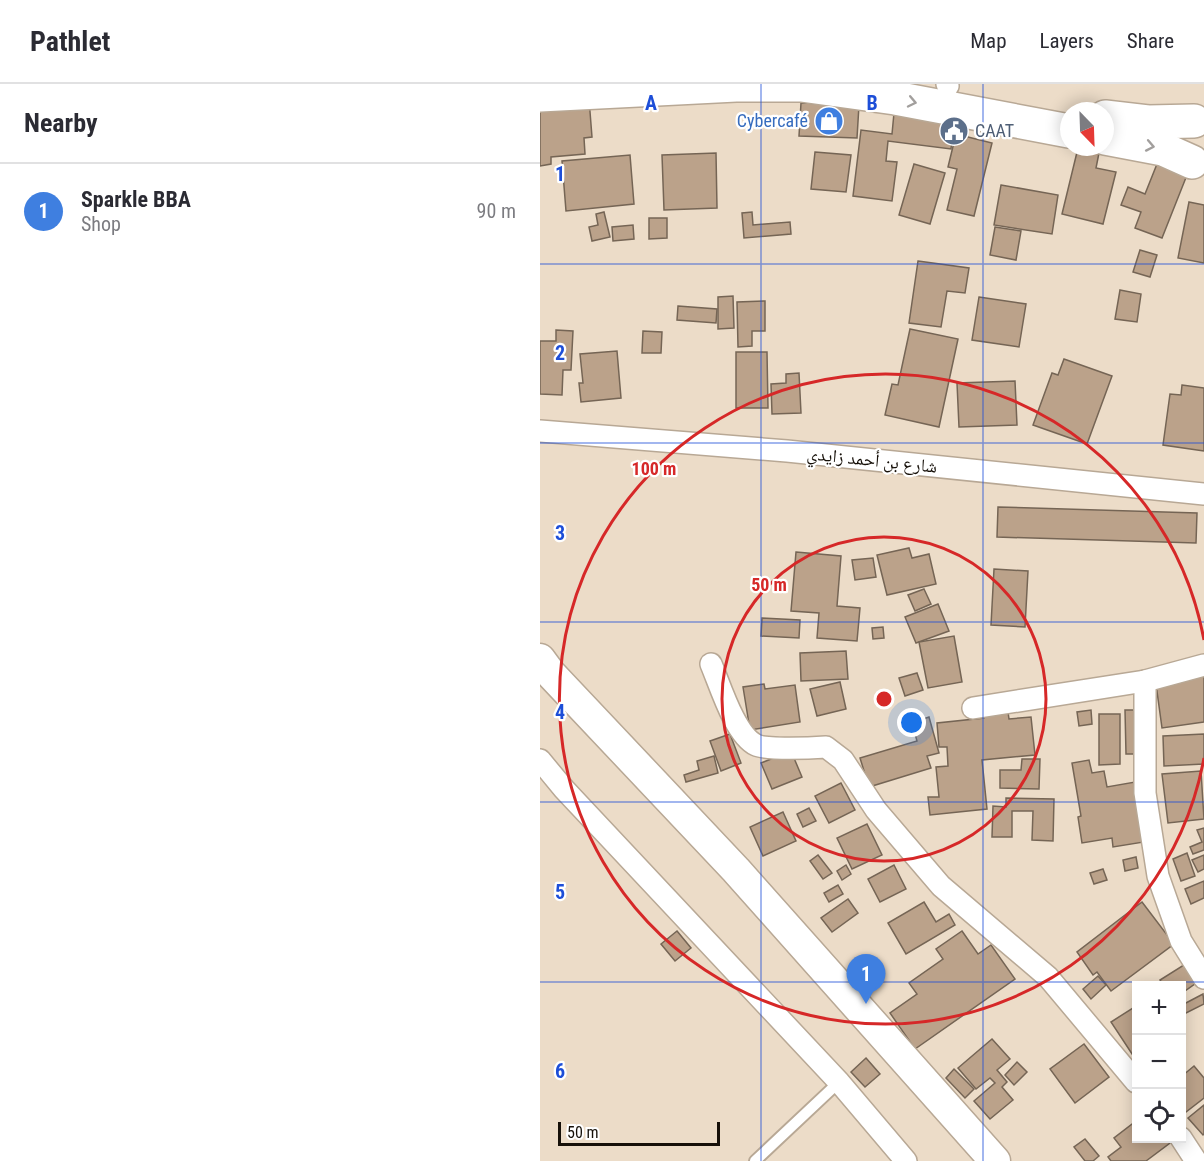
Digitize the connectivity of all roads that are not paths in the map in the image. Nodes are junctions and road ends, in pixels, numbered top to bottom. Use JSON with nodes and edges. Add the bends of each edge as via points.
{"nodes":[{"id":1,"x":944,"y":85,"type":"edge"},
{"id":2,"x":540,"y":94,"type":"edge"},
{"id":3,"x":1060,"y":108,"type":"edge"},
{"id":4,"x":1199,"y":115,"type":"edge"},
{"id":5,"x":1114,"y":118,"type":"edge"},
{"id":6,"x":1060,"y":129,"type":"edge"},
{"id":7,"x":1114,"y":140,"type":"edge"},
{"id":8,"x":1198,"y":168,"type":"edge"},
{"id":9,"x":540,"y":431,"type":"edge"},
{"id":10,"x":1204,"y":494,"type":"edge"},
{"id":11,"x":540,"y":659,"type":"edge"},
{"id":12,"x":711,"y":664,"type":"dead end"},
{"id":13,"x":1204,"y":665,"type":"edge"},
{"id":14,"x":1145,"y":681,"type":"junction"},
{"id":15,"x":973,"y":708,"type":"dead end"},
{"id":16,"x":540,"y":760,"type":"edge"},
{"id":17,"x":1204,"y":978,"type":"edge"},
{"id":18,"x":1132,"y":1076,"type":"edge"},
{"id":19,"x":839,"y":1082,"type":"junction"},
{"id":20,"x":1184,"y":1143,"type":"edge"},
{"id":21,"x":755,"y":1161,"type":"edge"},
{"id":22,"x":906,"y":1161,"type":"edge"},
{"id":23,"x":995,"y":1161,"type":"edge"},
{"id":24,"x":1196,"y":1161,"type":"edge"}],
"edges":[{"from":1,"to":3,"type":"main road"},
{"from":2,"to":6,"type":"main road","one_way":true,"via":[[801,85],[895,98]]},
{"from":4,"to":5,"type":"main road","via":[[1148,122]]},
{"from":4,"to":8,"type":"main road","via":[[1187,141],[1188,152]]},
{"from":7,"to":8,"type":"main road","one_way":true,"via":[[1163,149]]},
{"from":9,"to":10,"type":"street","name":"شارع بن أحمد زايدي"},
{"from":11,"to":23,"type":"street","via":[[736,870]]},
{"from":12,"to":18,"type":"street","via":[[741,732],[756,745],[826,747],[843,760],[876,810],[941,886],[1048,977]]},
{"from":13,"to":14,"type":"street"},
{"from":14,"to":15,"type":"street"},
{"from":14,"to":17,"type":"street","via":[[1145,793],[1158,876],[1181,941]]},
{"from":16,"to":19,"type":"street"},
{"from":19,"to":21,"type":"lane"},
{"from":19,"to":22,"type":"street"},
{"from":20,"to":24,"type":"street"}]}
